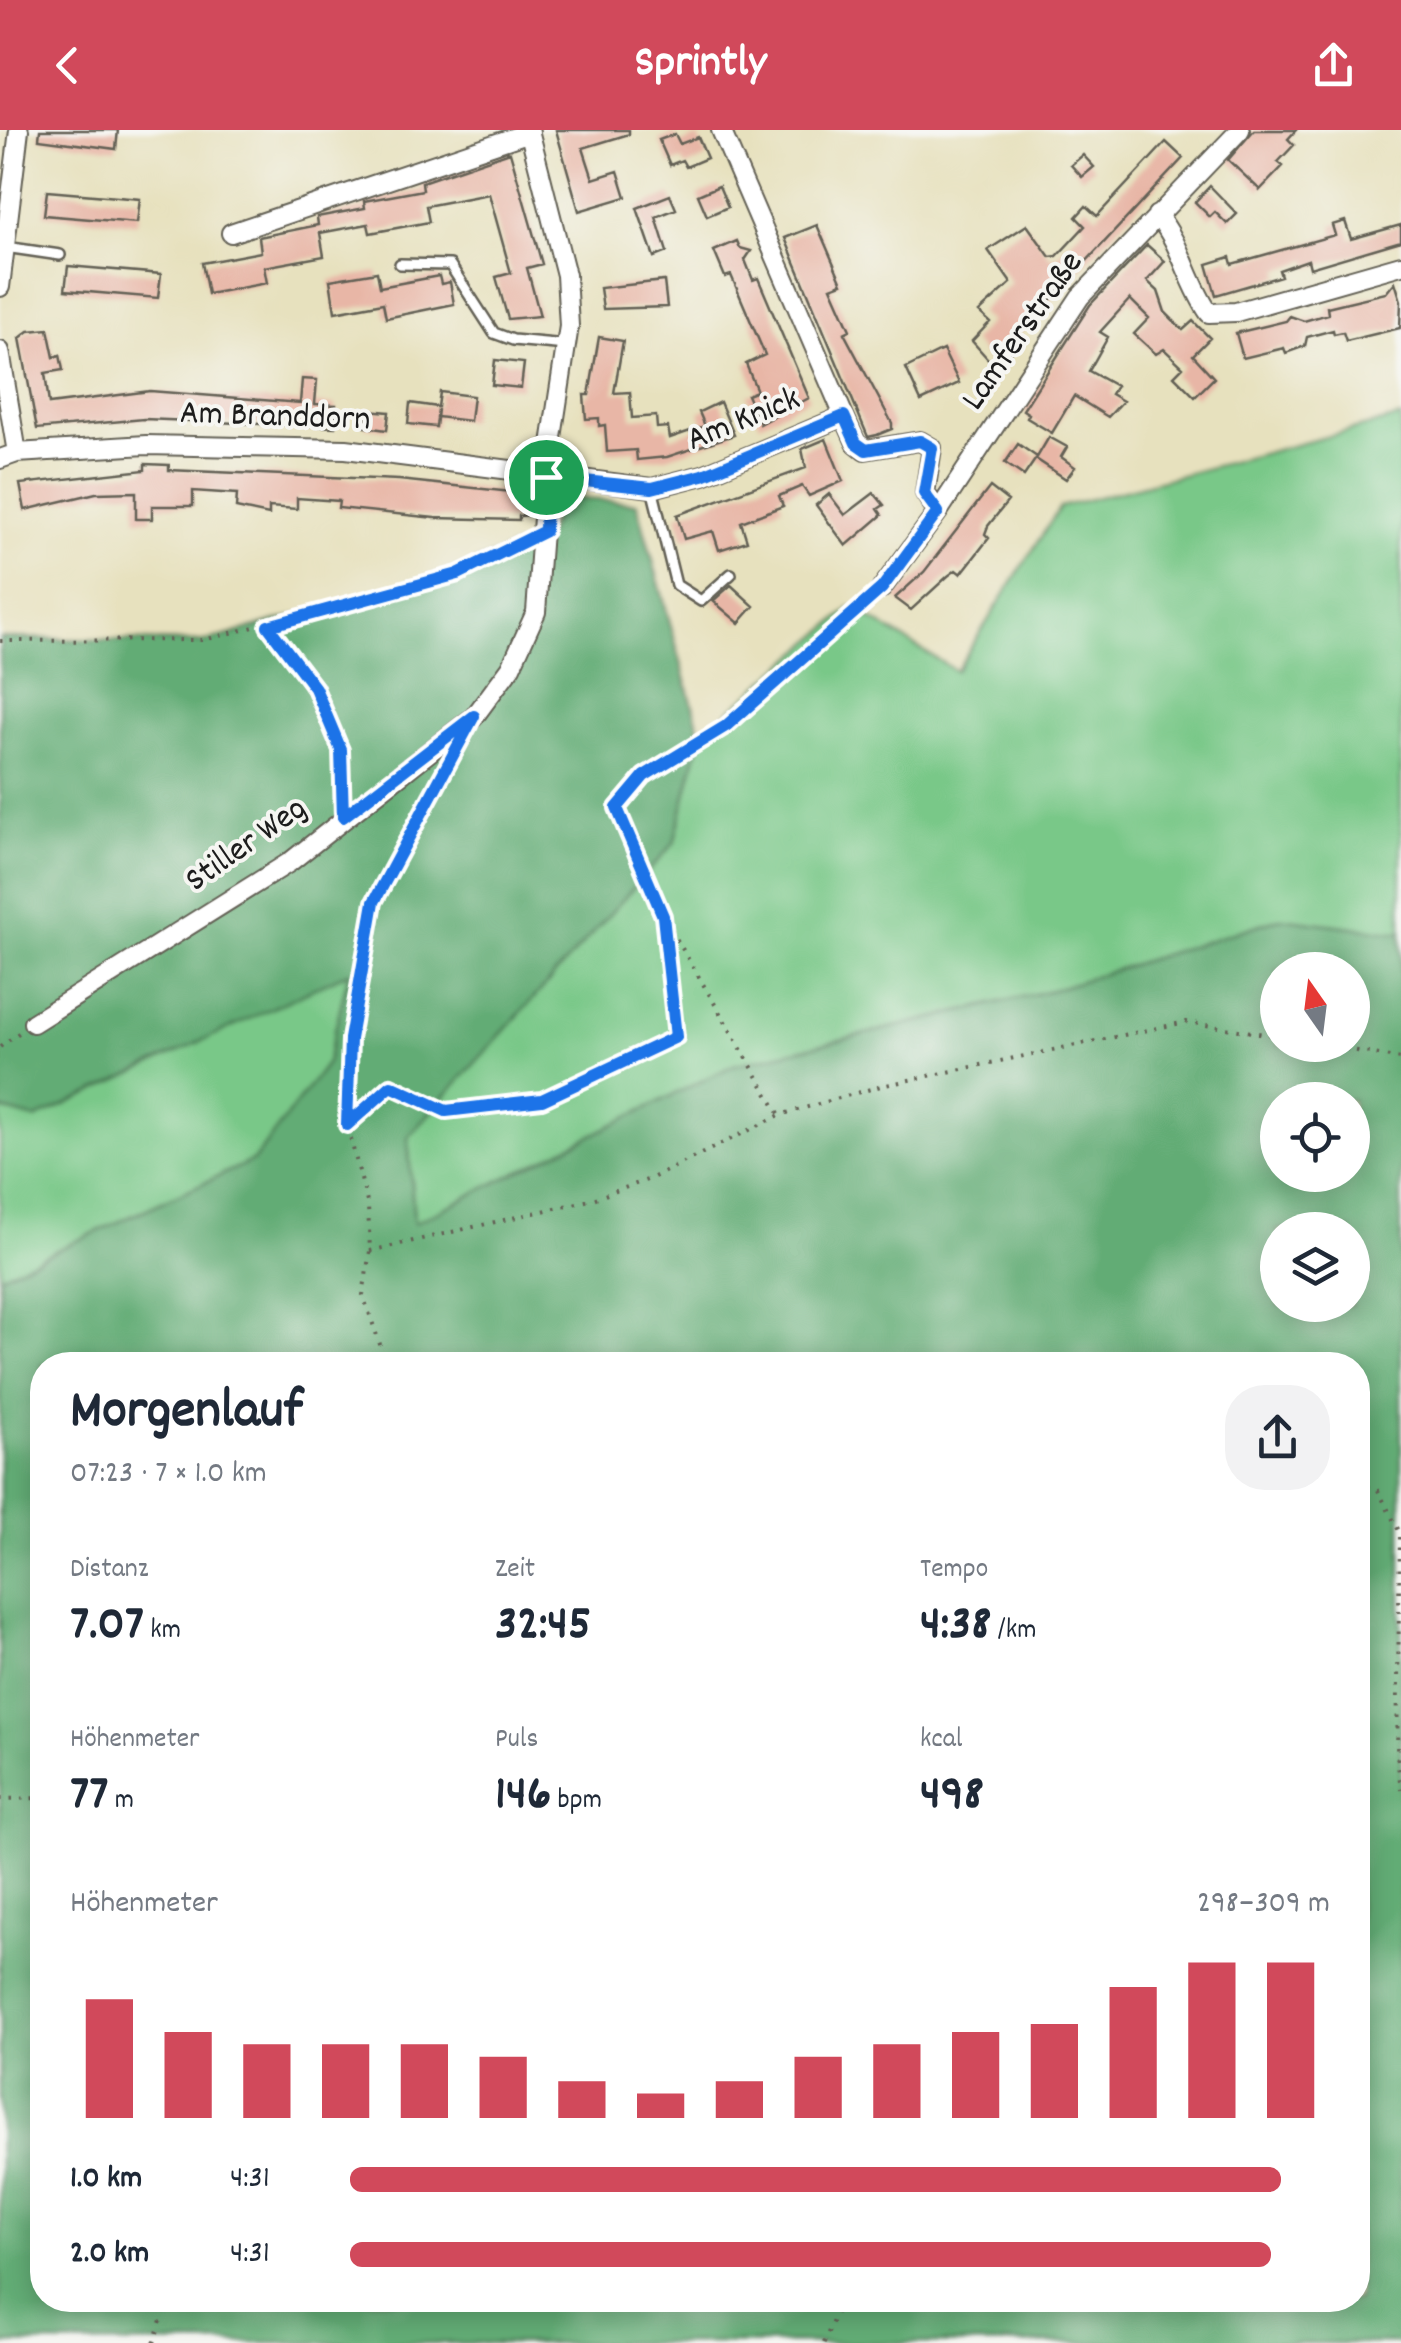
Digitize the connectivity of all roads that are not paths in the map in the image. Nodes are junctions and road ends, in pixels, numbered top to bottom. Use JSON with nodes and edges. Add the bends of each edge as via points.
{"nodes":[{"id":1,"x":19,"y":130,"type":"edge"},
{"id":2,"x":721,"y":130,"type":"edge"},
{"id":3,"x":1240,"y":130,"type":"edge"},
{"id":4,"x":529,"y":131,"type":"edge"},
{"id":5,"x":1157,"y":215,"type":"junction"},
{"id":6,"x":231,"y":233,"type":"dead end"},
{"id":7,"x":5,"y":247,"type":"junction"},
{"id":8,"x":60,"y":255,"type":"dead end"},
{"id":9,"x":400,"y":264,"type":"dead end"},
{"id":10,"x":1401,"y":264,"type":"edge"},
{"id":11,"x":0,"y":286,"type":"edge"},
{"id":12,"x":566,"y":345,"type":"junction"},
{"id":13,"x":0,"y":351,"type":"edge"},
{"id":14,"x":844,"y":416,"type":"junction"},
{"id":15,"x":8,"y":456,"type":"edge"},
{"id":16,"x":546,"y":477,"type":"junction"},
{"id":17,"x":652,"y":488,"type":"junction"},
{"id":18,"x":938,"y":512,"type":"junction"},
{"id":19,"x":731,"y":574,"type":"dead end"},
{"id":20,"x":882,"y":588,"type":"road end"},
{"id":21,"x":33,"y":1022,"type":"road end"}],
"edges":[{"from":1,"to":7,"type":"street"},
{"from":2,"to":14,"type":"street"},
{"from":3,"to":5,"type":"street","name":"Lamferstraße"},
{"from":4,"to":6,"type":"street"},
{"from":4,"to":12,"type":"street","name":"Stiller Weg","via":[[566,275]]},
{"from":5,"to":10,"type":"street","via":[[1176,237],[1192,289],[1209,313],[1236,312]]},
{"from":5,"to":18,"type":"street","name":"Lamferstraße","via":[[1080,297]]},
{"from":7,"to":8,"type":"lane"},
{"from":7,"to":11,"type":"street"},
{"from":9,"to":12,"type":"lane","via":[[450,265],[502,337]]},
{"from":12,"to":16,"type":"street","name":"Stiller Weg"},
{"from":13,"to":15,"type":"street"},
{"from":14,"to":17,"type":"street","name":"Am Knick","via":[[703,475]]},
{"from":14,"to":18,"type":"street","name":"Am Knick","via":[[866,450],[920,441],[932,448],[924,493]]},
{"from":15,"to":16,"type":"street","name":"Am Branddorn","via":[[146,445],[346,450]]},
{"from":16,"to":17,"type":"street","name":"Am Knick"},
{"from":16,"to":21,"type":"street","name":"Stiller Weg","via":[[536,612],[511,667],[474,716],[290,862]]},
{"from":17,"to":19,"type":"lane","via":[[676,585],[701,600]]},
{"from":18,"to":20,"type":"street","name":"Lamferstraße"}]}
